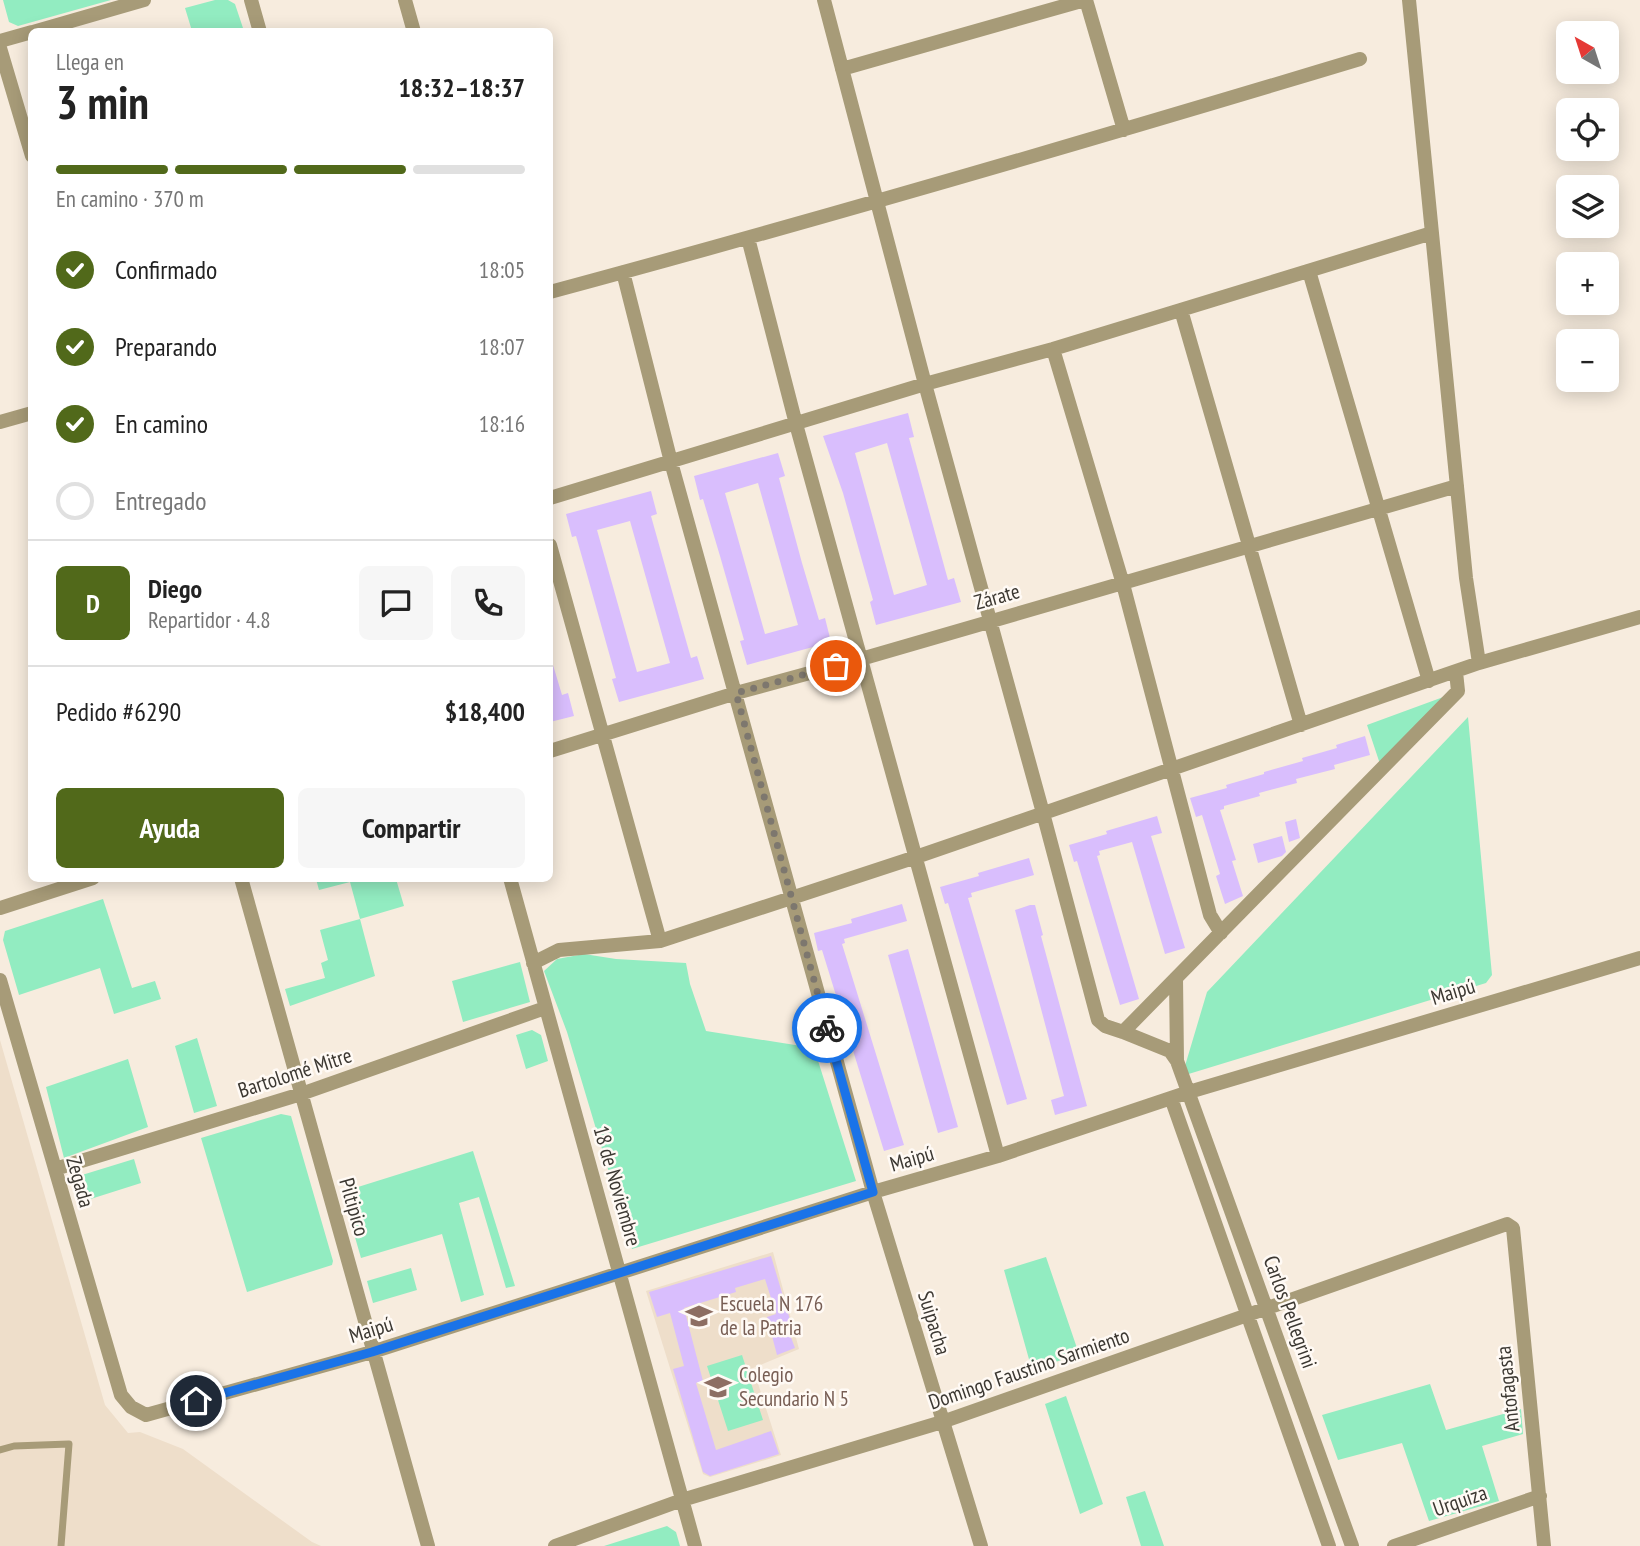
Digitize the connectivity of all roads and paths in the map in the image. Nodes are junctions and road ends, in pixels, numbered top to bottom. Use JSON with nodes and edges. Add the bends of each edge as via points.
{"nodes":[{"id":1,"x":144,"y":0,"type":"edge"},
{"id":2,"x":251,"y":0,"type":"edge"},
{"id":3,"x":405,"y":0,"type":"edge"},
{"id":4,"x":824,"y":0,"type":"edge"},
{"id":5,"x":1085,"y":0,"type":"edge"},
{"id":6,"x":1409,"y":0,"type":"edge"},
{"id":7,"x":46,"y":28,"type":"edge"},
{"id":8,"x":259,"y":28,"type":"edge"},
{"id":9,"x":413,"y":28,"type":"edge"},
{"id":10,"x":28,"y":33,"type":"edge"},
{"id":11,"x":0,"y":41,"type":"edge"},
{"id":12,"x":0,"y":48,"type":"edge"},
{"id":13,"x":1360,"y":59,"type":"dead end"},
{"id":14,"x":842,"y":69,"type":"junction"},
{"id":15,"x":1124,"y":130,"type":"junction"},
{"id":16,"x":28,"y":142,"type":"edge"},
{"id":17,"x":876,"y":200,"type":"junction"},
{"id":18,"x":1432,"y":233,"type":"junction"},
{"id":19,"x":748,"y":238,"type":"junction"},
{"id":20,"x":1309,"y":271,"type":"junction"},
{"id":21,"x":623,"y":272,"type":"junction"},
{"id":22,"x":553,"y":291,"type":"edge"},
{"id":23,"x":1181,"y":310,"type":"junction"},
{"id":24,"x":1053,"y":349,"type":"junction"},
{"id":25,"x":925,"y":384,"type":"junction"},
{"id":26,"x":28,"y":414,"type":"edge"},
{"id":27,"x":0,"y":422,"type":"edge"},
{"id":28,"x":796,"y":424,"type":"junction"},
{"id":29,"x":671,"y":462,"type":"junction"},
{"id":30,"x":1457,"y":486,"type":"junction"},
{"id":31,"x":553,"y":497,"type":"edge"},
{"id":32,"x":1377,"y":508,"type":"junction"},
{"id":33,"x":1250,"y":547,"type":"junction"},
{"id":34,"x":553,"y":556,"type":"edge"},
{"id":35,"x":1123,"y":584,"type":"junction"},
{"id":36,"x":1640,"y":617,"type":"edge"},
{"id":37,"x":990,"y":621,"type":"junction"},
{"id":38,"x":861,"y":659,"type":"junction"},
{"id":39,"x":1479,"y":663,"type":"junction"},
{"id":40,"x":1456,"y":672,"type":"junction"},
{"id":41,"x":1429,"y":681,"type":"junction"},
{"id":42,"x":736,"y":693,"type":"junction"},
{"id":43,"x":1301,"y":725,"type":"junction"},
{"id":44,"x":601,"y":736,"type":"junction"},
{"id":45,"x":553,"y":750,"type":"edge"},
{"id":46,"x":1173,"y":770,"type":"junction"},
{"id":47,"x":1043,"y":813,"type":"junction"},
{"id":48,"x":916,"y":857,"type":"junction"},
{"id":49,"x":81,"y":882,"type":"edge"},
{"id":50,"x":241,"y":882,"type":"edge"},
{"id":51,"x":511,"y":882,"type":"edge"},
{"id":52,"x":791,"y":899,"type":"junction"},
{"id":53,"x":0,"y":908,"type":"edge"},
{"id":54,"x":1221,"y":933,"type":"junction"},
{"id":55,"x":660,"y":941,"type":"junction"},
{"id":56,"x":1640,"y":958,"type":"edge"},
{"id":57,"x":533,"y":963,"type":"junction"},
{"id":58,"x":1176,"y":978,"type":"junction"},
{"id":59,"x":0,"y":980,"type":"edge"},
{"id":60,"x":545,"y":1008,"type":"junction"},
{"id":61,"x":1124,"y":1032,"type":"junction"},
{"id":62,"x":1177,"y":1061,"type":"junction"},
{"id":63,"x":1189,"y":1092,"type":"junction"},
{"id":64,"x":301,"y":1094,"type":"junction"},
{"id":65,"x":1171,"y":1098,"type":"junction"},
{"id":66,"x":998,"y":1156,"type":"junction"},
{"id":67,"x":55,"y":1169,"type":"junction"},
{"id":68,"x":873,"y":1192,"type":"junction"},
{"id":69,"x":1513,"y":1228,"type":"joint"},
{"id":70,"x":619,"y":1274,"type":"junction"},
{"id":71,"x":1266,"y":1310,"type":"junction"},
{"id":72,"x":1249,"y":1316,"type":"junction"},
{"id":73,"x":372,"y":1352,"type":"junction"},
{"id":74,"x":121,"y":1395,"type":"joint"},
{"id":75,"x":943,"y":1422,"type":"junction"},
{"id":76,"x":0,"y":1450,"type":"edge"},
{"id":77,"x":1540,"y":1496,"type":"junction"},
{"id":78,"x":682,"y":1500,"type":"junction"},
{"id":79,"x":61,"y":1546,"type":"edge"},
{"id":80,"x":428,"y":1546,"type":"edge"},
{"id":81,"x":555,"y":1546,"type":"edge"},
{"id":82,"x":695,"y":1546,"type":"edge"},
{"id":83,"x":981,"y":1546,"type":"edge"},
{"id":84,"x":1329,"y":1546,"type":"edge"},
{"id":85,"x":1352,"y":1546,"type":"edge"},
{"id":86,"x":1394,"y":1546,"type":"edge"},
{"id":87,"x":1544,"y":1546,"type":"edge"}],
"edges":[{"from":1,"to":7,"type":"street"},
{"from":2,"to":8,"type":"street"},
{"from":3,"to":9,"type":"street"},
{"from":4,"to":14,"type":"street"},
{"from":5,"to":14,"type":"street"},
{"from":5,"to":15,"type":"street"},
{"from":6,"to":18,"type":"street"},
{"from":10,"to":11,"type":"street"},
{"from":12,"to":16,"type":"street"},
{"from":13,"to":15,"type":"street"},
{"from":14,"to":17,"type":"street"},
{"from":15,"to":17,"type":"street"},
{"from":17,"to":19,"type":"street"},
{"from":17,"to":25,"type":"street"},
{"from":18,"to":20,"type":"street"},
{"from":18,"to":30,"type":"street"},
{"from":19,"to":21,"type":"street"},
{"from":19,"to":28,"type":"street"},
{"from":20,"to":23,"type":"street"},
{"from":20,"to":32,"type":"street"},
{"from":21,"to":22,"type":"street"},
{"from":21,"to":29,"type":"street","name":"Suipacha"},
{"from":23,"to":24,"type":"street"},
{"from":23,"to":33,"type":"street"},
{"from":24,"to":25,"type":"street"},
{"from":24,"to":35,"type":"street"},
{"from":25,"to":28,"type":"street"},
{"from":25,"to":37,"type":"street"},
{"from":26,"to":27,"type":"street"},
{"from":28,"to":29,"type":"street"},
{"from":28,"to":38,"type":"street"},
{"from":29,"to":31,"type":"street"},
{"from":29,"to":42,"type":"street","name":"Suipacha"},
{"from":30,"to":32,"type":"street","name":"Zárate"},
{"from":30,"to":39,"type":"street"},
{"from":32,"to":33,"type":"street","name":"Zárate"},
{"from":32,"to":41,"type":"street"},
{"from":33,"to":35,"type":"street","name":"Zárate"},
{"from":33,"to":43,"type":"street"},
{"from":34,"to":44,"type":"street"},
{"from":35,"to":37,"type":"street","name":"Zárate"},
{"from":35,"to":46,"type":"street"},
{"from":36,"to":39,"type":"street"},
{"from":37,"to":38,"type":"street","name":"Zárate"},
{"from":37,"to":47,"type":"street"},
{"from":38,"to":42,"type":"street","name":"Zárate"},
{"from":38,"to":48,"type":"street"},
{"from":39,"to":40,"type":"street"},
{"from":40,"to":41,"type":"street"},
{"from":40,"to":54,"type":"street","via":[[1458,691]]},
{"from":41,"to":43,"type":"street"},
{"from":42,"to":44,"type":"street","name":"Zárate"},
{"from":42,"to":52,"type":"street","name":"Suipacha"},
{"from":43,"to":46,"type":"street"},
{"from":44,"to":45,"type":"street","name":"Zárate"},
{"from":44,"to":55,"type":"street"},
{"from":46,"to":47,"type":"street"},
{"from":46,"to":54,"type":"street","via":[[1210,915]]},
{"from":47,"to":48,"type":"street"},
{"from":47,"to":61,"type":"street","via":[[1098,1020]]},
{"from":48,"to":52,"type":"street"},
{"from":48,"to":66,"type":"street"},
{"from":49,"to":53,"type":"street"},
{"from":50,"to":64,"type":"street","name":"Piltipico"},
{"from":51,"to":57,"type":"street","name":"18 de Noviembre"},
{"from":52,"to":55,"type":"street"},
{"from":52,"to":68,"type":"street","name":"Suipacha"},
{"from":54,"to":58,"type":"street"},
{"from":55,"to":57,"type":"street","via":[[559,950]]},
{"from":56,"to":63,"type":"street","name":"Maipú"},
{"from":57,"to":60,"type":"street","name":"18 de Noviembre"},
{"from":58,"to":61,"type":"street"},
{"from":58,"to":62,"type":"street"},
{"from":59,"to":67,"type":"street","name":"Zegada"},
{"from":60,"to":64,"type":"street","name":"Bartolomé Mitre"},
{"from":60,"to":70,"type":"street","name":"18 de Noviembre"},
{"from":61,"to":62,"type":"street","via":[[1170,1051]]},
{"from":62,"to":63,"type":"street","name":"Carlos Pellegrini"},
{"from":63,"to":65,"type":"street","name":"Maipú"},
{"from":63,"to":71,"type":"street","name":"Carlos Pellegrini"},
{"from":64,"to":67,"type":"street","name":"Bartolomé Mitre"},
{"from":64,"to":73,"type":"street","name":"Piltipico"},
{"from":65,"to":66,"type":"street","name":"Maipú"},
{"from":65,"to":72,"type":"street","name":"Carlos Pellegrini"},
{"from":66,"to":68,"type":"street","name":"Maipú"},
{"from":67,"to":74,"type":"street","name":"Zegada"},
{"from":68,"to":70,"type":"street","name":"Maipú"},
{"from":68,"to":75,"type":"street","name":"Suipacha"},
{"from":69,"to":71,"type":"street","name":"Domingo Faustino Sarmiento","via":[[1507,1224]]},
{"from":69,"to":77,"type":"street","name":"Antofagasta"},
{"from":70,"to":73,"type":"street","name":"Maipú"},
{"from":70,"to":78,"type":"street","name":"18 de Noviembre"},
{"from":71,"to":72,"type":"street","name":"Domingo Faustino Sarmiento"},
{"from":71,"to":85,"type":"street","name":"Carlos Pellegrini"},
{"from":72,"to":75,"type":"street","name":"Domingo Faustino Sarmiento"},
{"from":72,"to":84,"type":"street","name":"Carlos Pellegrini"},
{"from":73,"to":74,"type":"street","name":"Maipú","via":[[146,1415]]},
{"from":73,"to":80,"type":"street","name":"Piltipico"},
{"from":75,"to":78,"type":"street","name":"Domingo Faustino Sarmiento"},
{"from":75,"to":83,"type":"street","name":"Suipacha"},
{"from":76,"to":79,"type":"lane","via":[[69,1444]]},
{"from":77,"to":86,"type":"street","name":"Urquiza"},
{"from":77,"to":87,"type":"street","name":"Antofagasta"},
{"from":78,"to":81,"type":"street","name":"Domingo Faustino Sarmiento"},
{"from":78,"to":82,"type":"street","name":"18 de Noviembre"}]}
